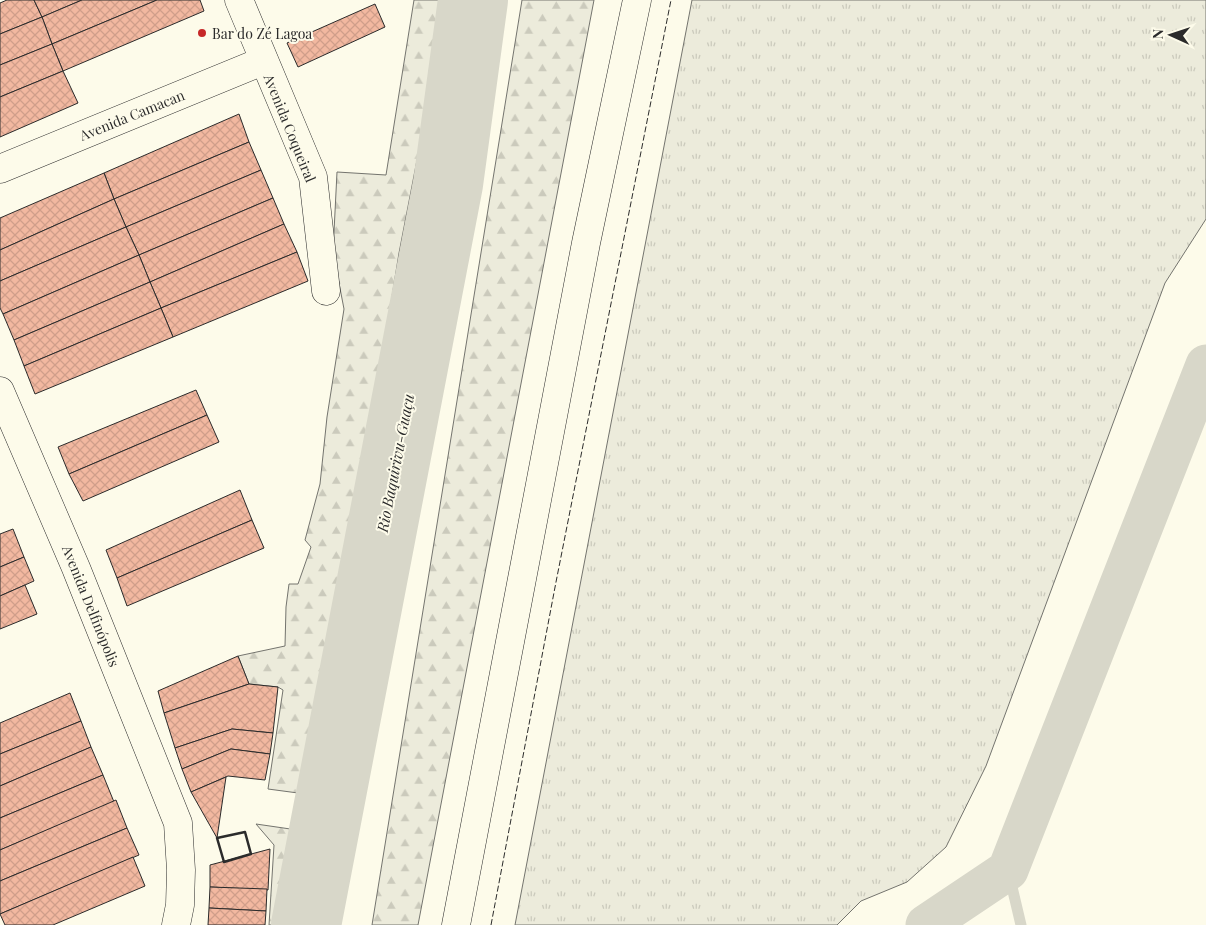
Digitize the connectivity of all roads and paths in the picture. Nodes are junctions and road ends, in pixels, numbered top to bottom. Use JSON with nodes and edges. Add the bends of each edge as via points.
{"nodes":[{"id":1,"x":239,"y":0,"type":"edge"},
{"id":2,"x":637,"y":0,"type":"edge"},
{"id":3,"x":263,"y":61,"type":"junction"},
{"id":4,"x":0,"y":169,"type":"edge"},
{"id":5,"x":326,"y":291,"type":"dead end"},
{"id":6,"x":0,"y":391,"type":"edge"},
{"id":7,"x":176,"y":925,"type":"edge"},
{"id":8,"x":456,"y":925,"type":"edge"}],
"edges":[{"from":1,"to":3,"type":"street","name":"Avenida Coqueiral"},
{"from":2,"to":8,"type":"street","via":[[586,242]]},
{"from":3,"to":4,"type":"street","name":"Avenida Camacan"},
{"from":3,"to":5,"type":"street","name":"Avenida Coqueiral","via":[[313,177]]},
{"from":6,"to":7,"type":"street","name":"Avenida Delfinópolis","via":[[76,568],[178,823],[181,870]]}]}
